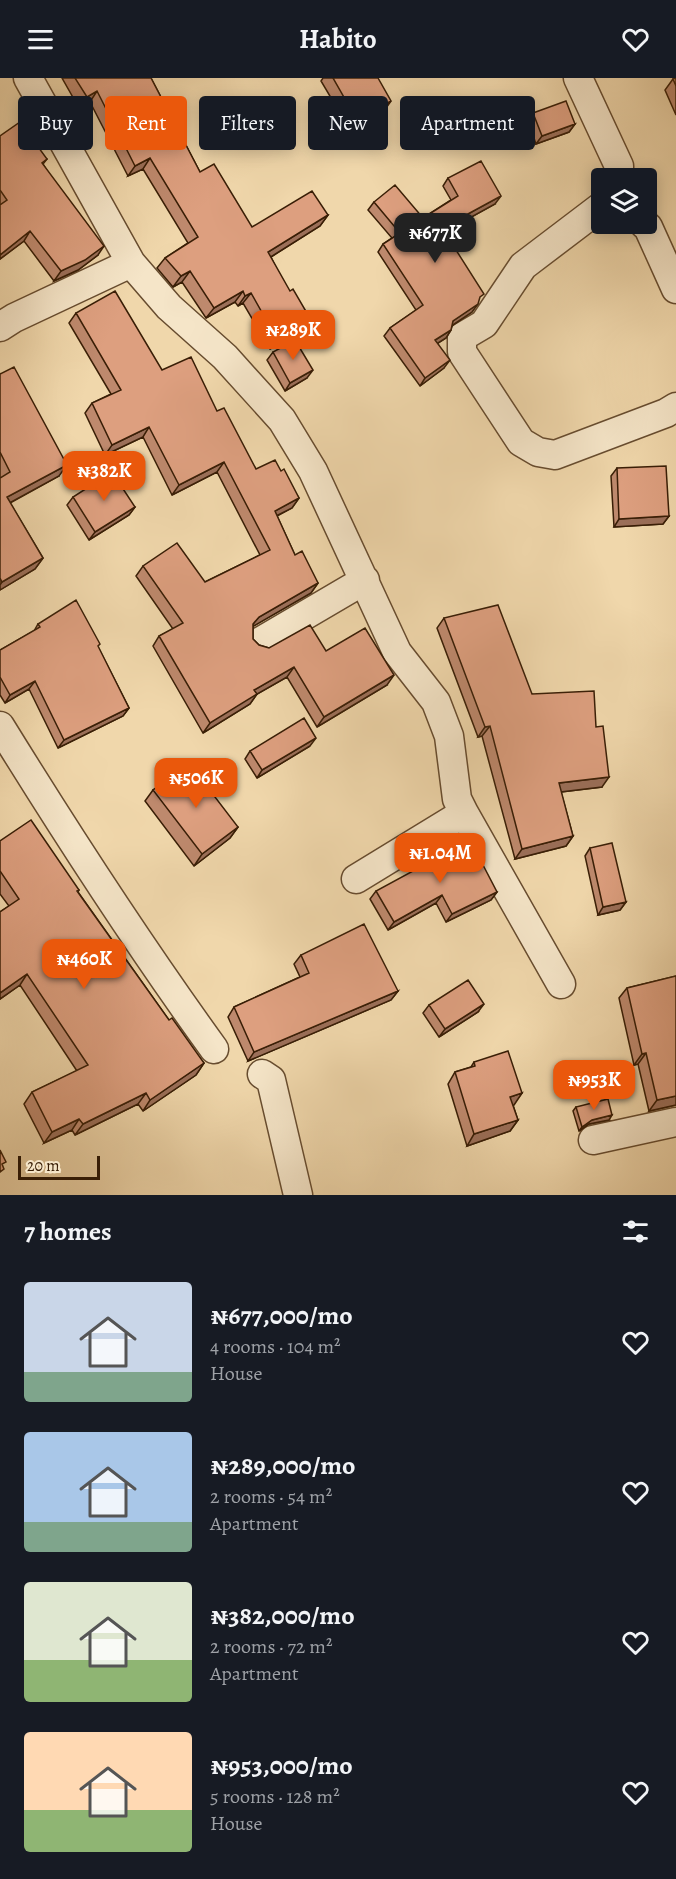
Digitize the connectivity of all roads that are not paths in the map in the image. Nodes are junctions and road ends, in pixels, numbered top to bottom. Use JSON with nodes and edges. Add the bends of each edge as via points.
{"nodes":[{"id":1,"x":28,"y":78,"type":"edge"},
{"id":2,"x":578,"y":78,"type":"edge"},
{"id":3,"x":619,"y":168,"type":"edge"},
{"id":4,"x":591,"y":214,"type":"edge"},
{"id":5,"x":651,"y":234,"type":"edge"},
{"id":6,"x":131,"y":263,"type":"junction"},
{"id":7,"x":676,"y":289,"type":"edge"},
{"id":8,"x":0,"y":327,"type":"edge"},
{"id":9,"x":676,"y":407,"type":"edge"},
{"id":10,"x":365,"y":580,"type":"junction"},
{"id":11,"x":261,"y":641,"type":"dead end"},
{"id":12,"x":0,"y":726,"type":"edge"},
{"id":13,"x":464,"y":813,"type":"junction"},
{"id":14,"x":356,"y":879,"type":"dead end"},
{"id":15,"x":561,"y":984,"type":"dead end"},
{"id":16,"x":214,"y":1049,"type":"dead end"},
{"id":17,"x":262,"y":1074,"type":"dead end"},
{"id":18,"x":676,"y":1122,"type":"edge"},
{"id":19,"x":593,"y":1140,"type":"dead end"},
{"id":20,"x":298,"y":1195,"type":"edge"}],
"edges":[{"from":1,"to":6,"type":"street"},
{"from":2,"to":3,"type":"street"},
{"from":4,"to":9,"type":"street","via":[[523,266],[484,324],[462,337],[462,352],[521,442],[538,452],[555,455]]},
{"from":5,"to":7,"type":"street"},
{"from":6,"to":8,"type":"street"},
{"from":6,"to":10,"type":"street","via":[[169,307],[225,357],[282,420],[313,471]]},
{"from":10,"to":11,"type":"street"},
{"from":10,"to":13,"type":"street","via":[[397,652],[436,702],[449,736],[457,799]]},
{"from":12,"to":16,"type":"street","via":[[70,838]]},
{"from":13,"to":14,"type":"street"},
{"from":13,"to":15,"type":"street"},
{"from":17,"to":20,"type":"street","via":[[271,1080]]},
{"from":18,"to":19,"type":"street"}]}
